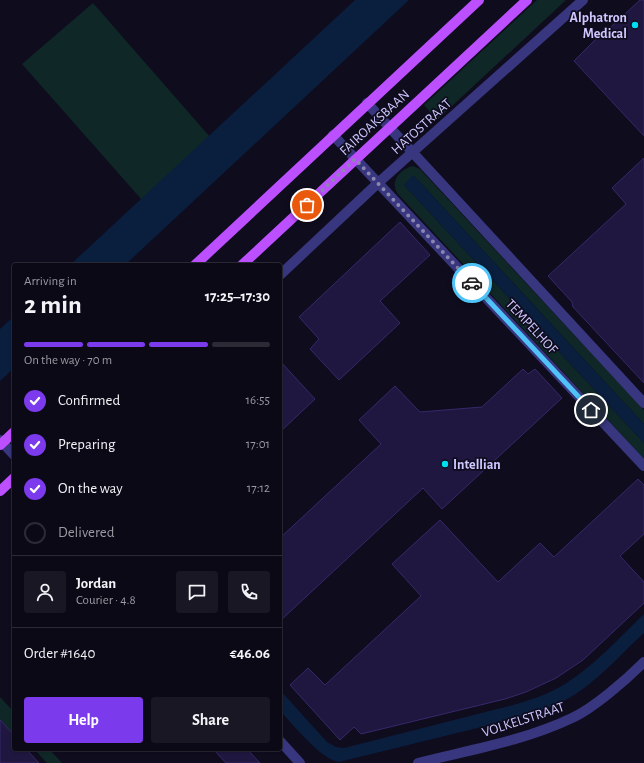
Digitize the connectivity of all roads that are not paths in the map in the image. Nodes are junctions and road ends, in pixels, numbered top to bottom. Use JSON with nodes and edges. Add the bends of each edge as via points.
{"nodes":[{"id":1,"x":479,"y":0,"type":"edge"},
{"id":2,"x":527,"y":0,"type":"edge"},
{"id":3,"x":583,"y":0,"type":"edge"},
{"id":4,"x":368,"y":103,"type":"junction"},
{"id":5,"x":390,"y":127,"type":"junction"},
{"id":6,"x":333,"y":135,"type":"junction"},
{"id":7,"x":413,"y":152,"type":"junction"},
{"id":8,"x":355,"y":159,"type":"junction"},
{"id":9,"x":378,"y":183,"type":"junction"},
{"id":10,"x":197,"y":263,"type":"edge"},
{"id":11,"x":244,"y":263,"type":"edge"},
{"id":12,"x":282,"y":273,"type":"edge"},
{"id":13,"x":644,"y":404,"type":"edge"},
{"id":14,"x":12,"y":434,"type":"edge"},
{"id":15,"x":1,"y":442,"type":"edge"},
{"id":16,"x":12,"y":453,"type":"edge"},
{"id":17,"x":644,"y":466,"type":"edge"},
{"id":18,"x":12,"y":480,"type":"edge"},
{"id":19,"x":0,"y":491,"type":"edge"},
{"id":20,"x":644,"y":662,"type":"edge"},
{"id":21,"x":282,"y":743,"type":"edge"},
{"id":22,"x":300,"y":763,"type":"edge"},
{"id":23,"x":418,"y":763,"type":"edge"}],
"edges":[{"from":1,"to":4,"type":"main road","name":"FAIROAKSBAAN"},
{"from":2,"to":5,"type":"main road","name":"FAIROAKSBAAN"},
{"from":3,"to":7,"type":"street","name":"HATOSTRAAT"},
{"from":4,"to":5,"type":"street"},
{"from":4,"to":6,"type":"main road","name":"FAIROAKSBAAN"},
{"from":5,"to":7,"type":"street"},
{"from":5,"to":8,"type":"main road","name":"FAIROAKSBAAN"},
{"from":6,"to":8,"type":"street","name":"TEMPELHOF"},
{"from":6,"to":10,"type":"main road","name":"FAIROAKSBAAN"},
{"from":7,"to":9,"type":"street","name":"HATOSTRAAT"},
{"from":7,"to":13,"type":"street"},
{"from":8,"to":9,"type":"street","name":"TEMPELHOF"},
{"from":8,"to":11,"type":"main road","name":"FAIROAKSBAAN"},
{"from":9,"to":12,"type":"street","name":"HATOSTRAAT"},
{"from":9,"to":17,"type":"street","name":"TEMPELHOF"},
{"from":14,"to":15,"type":"main road"},
{"from":15,"to":16,"type":"street"},
{"from":18,"to":19,"type":"main road"},
{"from":20,"to":23,"type":"street","name":"VOLKELSTRAAT","via":[[611,692],[573,718],[522,737]]},
{"from":21,"to":22,"type":"street"}]}
